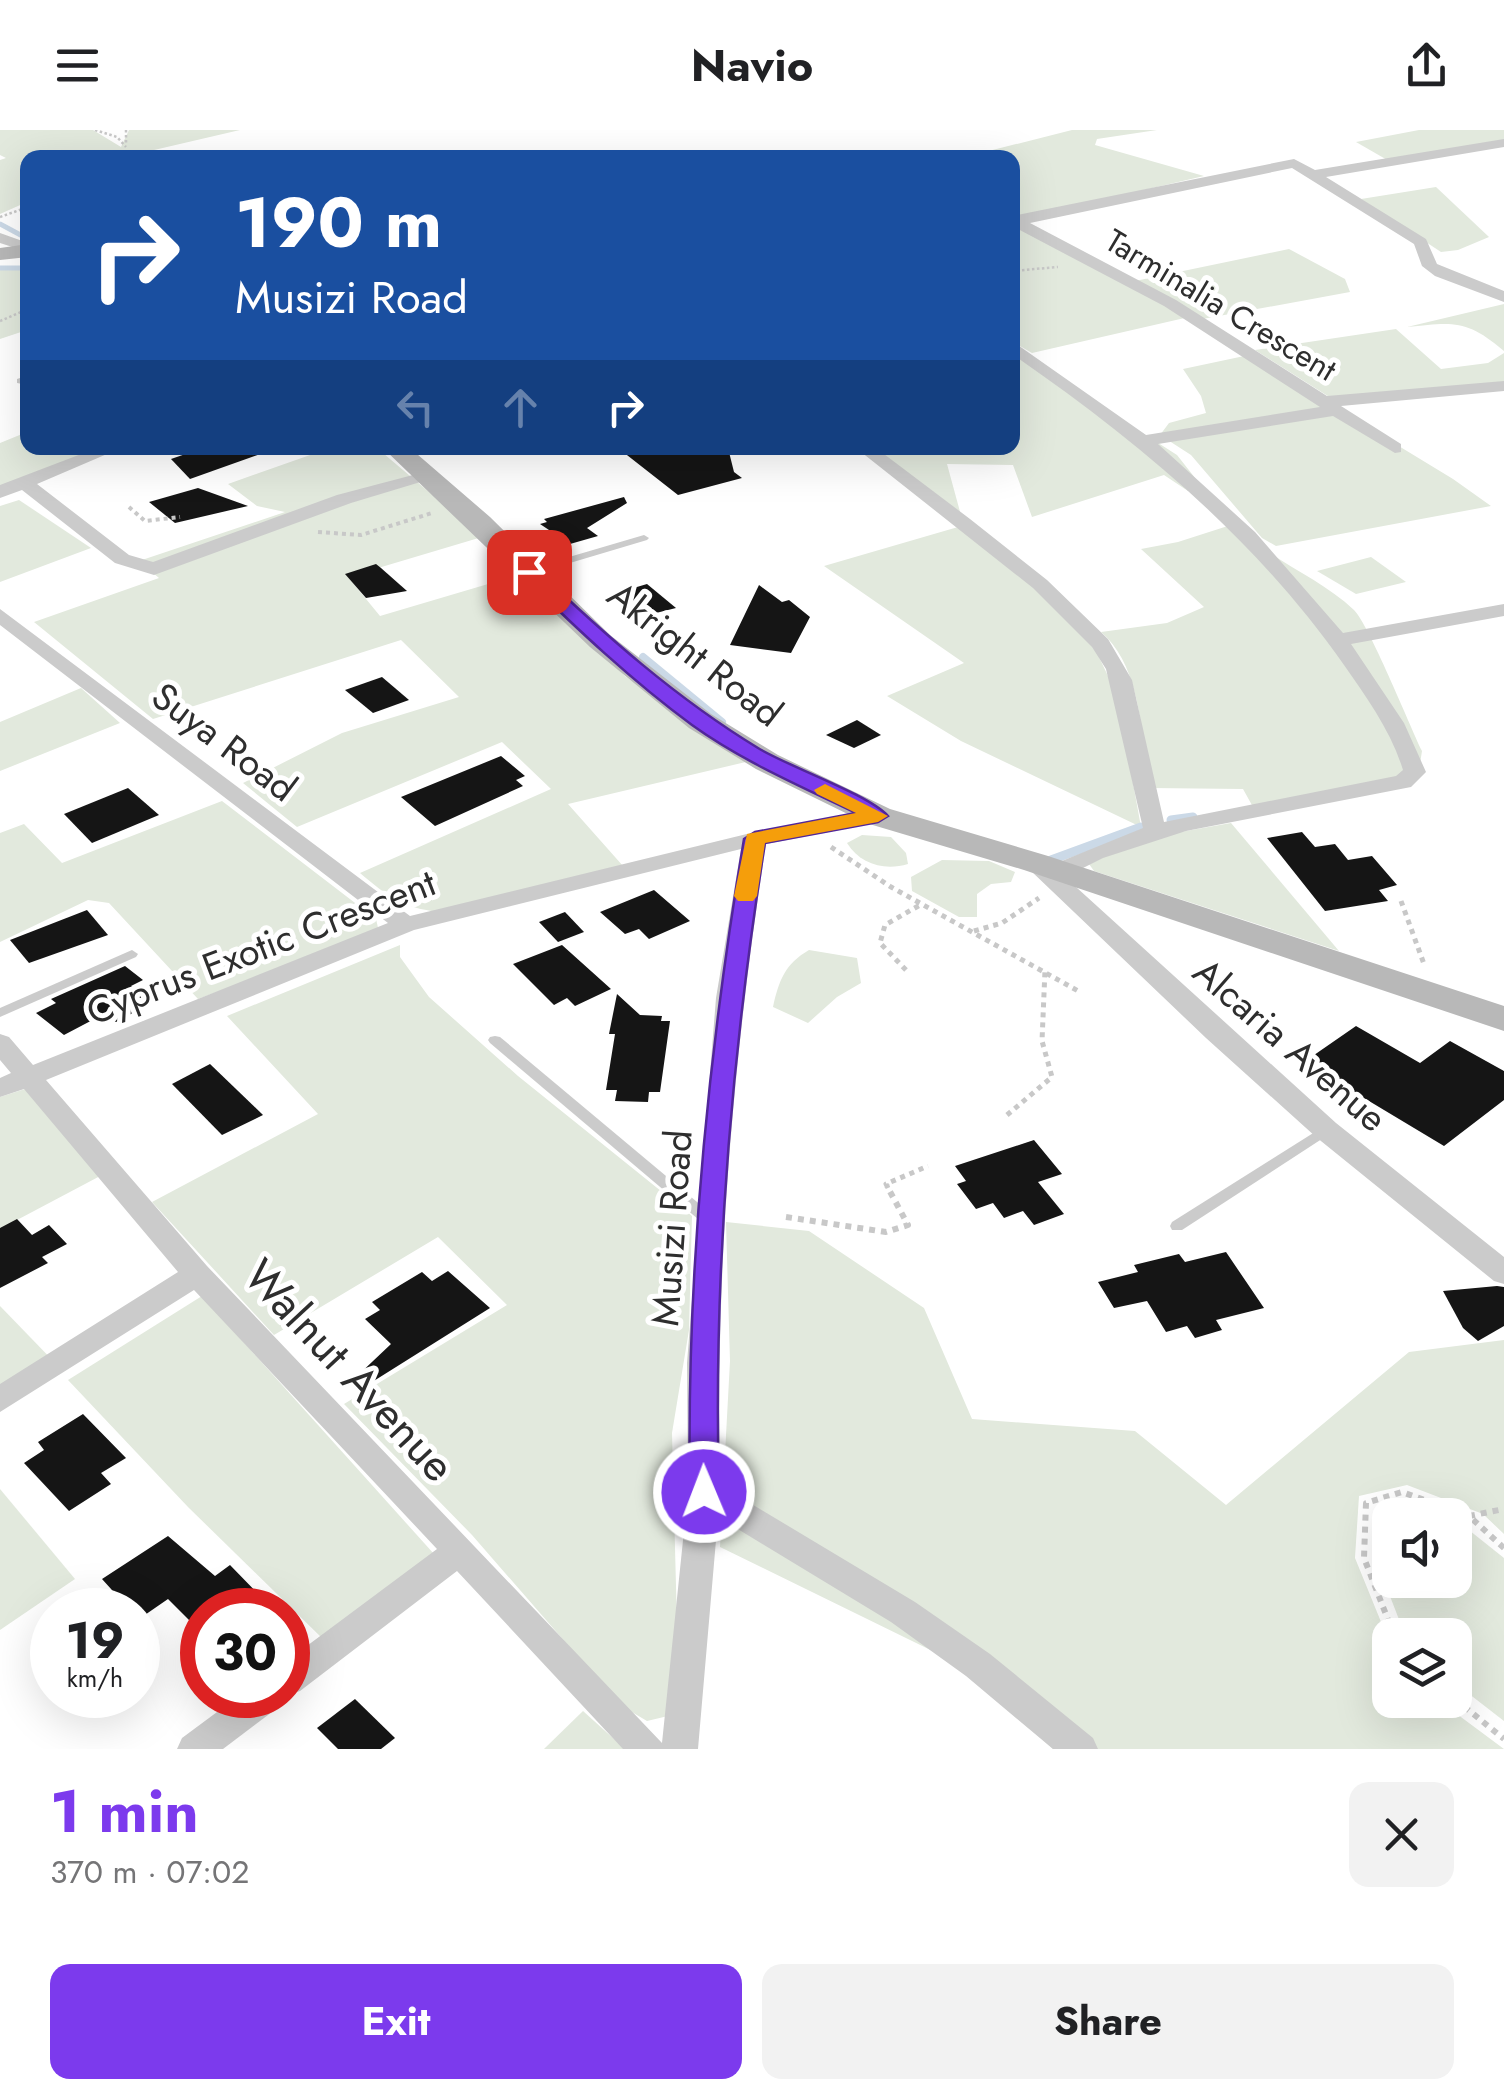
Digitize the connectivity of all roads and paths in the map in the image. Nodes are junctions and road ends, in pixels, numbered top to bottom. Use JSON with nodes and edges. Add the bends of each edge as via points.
{"nodes":[{"id":1,"x":95,"y":130,"type":"edge"},
{"id":2,"x":126,"y":130,"type":"edge"},
{"id":3,"x":1504,"y":143,"type":"edge"},
{"id":4,"x":1317,"y":174,"type":"junction"},
{"id":5,"x":1020,"y":220,"type":"edge"},
{"id":6,"x":1020,"y":224,"type":"edge"},
{"id":7,"x":0,"y":238,"type":"edge"},
{"id":8,"x":0,"y":251,"type":"edge"},
{"id":9,"x":1084,"y":258,"type":"junction"},
{"id":10,"x":1020,"y":270,"type":"edge"},
{"id":11,"x":1504,"y":298,"type":"edge"},
{"id":12,"x":1020,"y":352,"type":"edge"},
{"id":13,"x":1504,"y":386,"type":"edge"},
{"id":14,"x":1331,"y":406,"type":"junction"},
{"id":15,"x":1145,"y":441,"type":"junction"},
{"id":16,"x":1395,"y":448,"type":"dead end"},
{"id":17,"x":94,"y":455,"type":"edge"},
{"id":18,"x":402,"y":455,"type":"edge"},
{"id":19,"x":874,"y":455,"type":"edge"},
{"id":20,"x":428,"y":477,"type":"junction"},
{"id":21,"x":23,"y":482,"type":"junction"},
{"id":22,"x":0,"y":492,"type":"edge"},
{"id":23,"x":459,"y":504,"type":"junction"},
{"id":24,"x":129,"y":507,"type":"dead end"},
{"id":25,"x":180,"y":518,"type":"dead end"},
{"id":26,"x":291,"y":518,"type":"junction"},
{"id":27,"x":644,"y":538,"type":"dead end"},
{"id":28,"x":529,"y":572,"type":"junction"},
{"id":29,"x":1504,"y":610,"type":"edge"},
{"id":30,"x":0,"y":615,"type":"edge"},
{"id":31,"x":1339,"y":640,"type":"junction"},
{"id":32,"x":878,"y":816,"type":"junction"},
{"id":33,"x":805,"y":827,"type":"junction"},
{"id":34,"x":1156,"y":833,"type":"junction"},
{"id":35,"x":755,"y":839,"type":"junction"},
{"id":36,"x":1061,"y":870,"type":"junction"},
{"id":37,"x":1401,"y":901,"type":"dead end"},
{"id":38,"x":920,"y":905,"type":"junction"},
{"id":39,"x":406,"y":925,"type":"junction"},
{"id":40,"x":971,"y":932,"type":"junction"},
{"id":41,"x":132,"y":954,"type":"dead end"},
{"id":42,"x":906,"y":970,"type":"dead end"},
{"id":43,"x":1044,"y":970,"type":"junction"},
{"id":44,"x":1418,"y":990,"type":"junction"},
{"id":45,"x":1080,"y":992,"type":"dead end"},
{"id":46,"x":0,"y":1013,"type":"edge"},
{"id":47,"x":1504,"y":1019,"type":"edge"},
{"id":48,"x":494,"y":1040,"type":"dead end"},
{"id":49,"x":0,"y":1044,"type":"edge"},
{"id":50,"x":30,"y":1076,"type":"junction"},
{"id":51,"x":0,"y":1088,"type":"edge"},
{"id":52,"x":1008,"y":1115,"type":"dead end"},
{"id":53,"x":1326,"y":1130,"type":"junction"},
{"id":54,"x":928,"y":1166,"type":"dead end"},
{"id":55,"x":786,"y":1217,"type":"dead end"},
{"id":56,"x":712,"y":1223,"type":"junction"},
{"id":57,"x":1177,"y":1226,"type":"dead end"},
{"id":58,"x":1504,"y":1273,"type":"edge"},
{"id":59,"x":197,"y":1274,"type":"junction"},
{"id":60,"x":0,"y":1400,"type":"edge"},
{"id":61,"x":704,"y":1492,"type":"junction"},
{"id":62,"x":1380,"y":1498,"type":"edge"},
{"id":63,"x":1419,"y":1498,"type":"edge"},
{"id":64,"x":1372,"y":1500,"type":"edge"},
{"id":65,"x":1504,"y":1509,"type":"edge"},
{"id":66,"x":1472,"y":1515,"type":"edge"},
{"id":67,"x":1472,"y":1519,"type":"edge"},
{"id":68,"x":1504,"y":1548,"type":"edge"},
{"id":69,"x":459,"y":1550,"type":"junction"},
{"id":70,"x":1372,"y":1579,"type":"edge"},
{"id":71,"x":310,"y":1663,"type":"edge"},
{"id":72,"x":1472,"y":1713,"type":"edge"},
{"id":73,"x":236,"y":1718,"type":"edge"},
{"id":74,"x":1504,"y":1738,"type":"edge"},
{"id":75,"x":195,"y":1749,"type":"edge"},
{"id":76,"x":647,"y":1749,"type":"edge"},
{"id":77,"x":680,"y":1749,"type":"edge"},
{"id":78,"x":1080,"y":1749,"type":"edge"}],
"edges":[{"from":1,"to":2,"type":"path","via":[[126,148]]},
{"from":3,"to":4,"type":"street"},
{"from":4,"to":5,"type":"street","via":[[1280,163]]},
{"from":4,"to":11,"type":"street","via":[[1421,242],[1430,266]]},
{"from":6,"to":9,"type":"street","name":"Tarminalia Crescent"},
{"from":7,"to":8,"type":"street","via":[[8,242]]},
{"from":9,"to":10,"type":"path"},
{"from":9,"to":14,"type":"street","name":"Tarminalia Crescent","via":[[1170,303]]},
{"from":12,"to":15,"type":"street"},
{"from":13,"to":14,"type":"street"},
{"from":14,"to":15,"type":"street"},
{"from":14,"to":16,"type":"street","name":"Tarminalia Crescent"},
{"from":15,"to":31,"type":"street","via":[[1268,554]]},
{"from":17,"to":21,"type":"street"},
{"from":18,"to":20,"type":"street","name":"Akright Road"},
{"from":19,"to":34,"type":"street","via":[[1035,581],[1115,665]]},
{"from":20,"to":23,"type":"street","name":"Akright Road"},
{"from":20,"to":26,"type":"street"},
{"from":21,"to":22,"type":"street"},
{"from":21,"to":26,"type":"street","via":[[135,566],[154,570]]},
{"from":23,"to":26,"type":"path","via":[[346,536],[323,535]]},
{"from":23,"to":28,"type":"street","name":"Akright Road"},
{"from":24,"to":25,"type":"path","via":[[147,523]]},
{"from":27,"to":28,"type":"lane"},
{"from":28,"to":32,"type":"street","name":"Akright Road","via":[[600,641],[700,721]]},
{"from":29,"to":31,"type":"street"},
{"from":30,"to":39,"type":"street","name":"Suya Road"},
{"from":31,"to":34,"type":"street","via":[[1415,772],[1403,782]]},
{"from":32,"to":33,"type":"street"},
{"from":32,"to":36,"type":"street","name":"Akright Road"},
{"from":33,"to":35,"type":"street"},
{"from":33,"to":38,"type":"path"},
{"from":34,"to":36,"type":"street"},
{"from":35,"to":39,"type":"street","name":"Cyprus Exotic Crescent"},
{"from":35,"to":56,"type":"street","name":"Musizi Road","via":[[729,998]]},
{"from":36,"to":40,"type":"path","via":[[1002,923]]},
{"from":36,"to":44,"type":"street","name":"Akright Road"},
{"from":36,"to":53,"type":"street","name":"Alcaria Avenue"},
{"from":37,"to":44,"type":"path","via":[[1427,970]]},
{"from":38,"to":40,"type":"path"},
{"from":38,"to":42,"type":"path","via":[[885,925],[880,943]]},
{"from":39,"to":50,"type":"street","name":"Cyprus Exotic Crescent"},
{"from":40,"to":43,"type":"path"},
{"from":41,"to":46,"type":"lane"},
{"from":43,"to":45,"type":"path"},
{"from":43,"to":52,"type":"path","via":[[1042,1041],[1052,1078]]},
{"from":44,"to":47,"type":"street"},
{"from":48,"to":56,"type":"lane"},
{"from":49,"to":50,"type":"street","name":"Walnut Avenue"},
{"from":50,"to":51,"type":"street","name":"Cyprus Exotic Crescent"},
{"from":50,"to":59,"type":"street","name":"Walnut Avenue"},
{"from":53,"to":57,"type":"lane"},
{"from":53,"to":58,"type":"street","name":"Alcaria Avenue"},
{"from":54,"to":55,"type":"path","via":[[886,1184],[908,1225],[886,1232]]},
{"from":56,"to":61,"type":"street","name":"Musizi Road","via":[[702,1363]]},
{"from":59,"to":60,"type":"street"},
{"from":59,"to":69,"type":"street","name":"Walnut Avenue"},
{"from":61,"to":77,"type":"street","name":"Musizi Road"},
{"from":61,"to":78,"type":"street","via":[[903,1612]]},
{"from":62,"to":63,"type":"path","via":[[1402,1492]]},
{"from":64,"to":70,"type":"path","via":[[1366,1502],[1364,1558]]},
{"from":65,"to":66,"type":"path"},
{"from":67,"to":68,"type":"path"},
{"from":69,"to":71,"type":"street"},
{"from":69,"to":76,"type":"street","name":"Walnut Avenue"},
{"from":72,"to":74,"type":"path"},
{"from":73,"to":75,"type":"street"}]}
